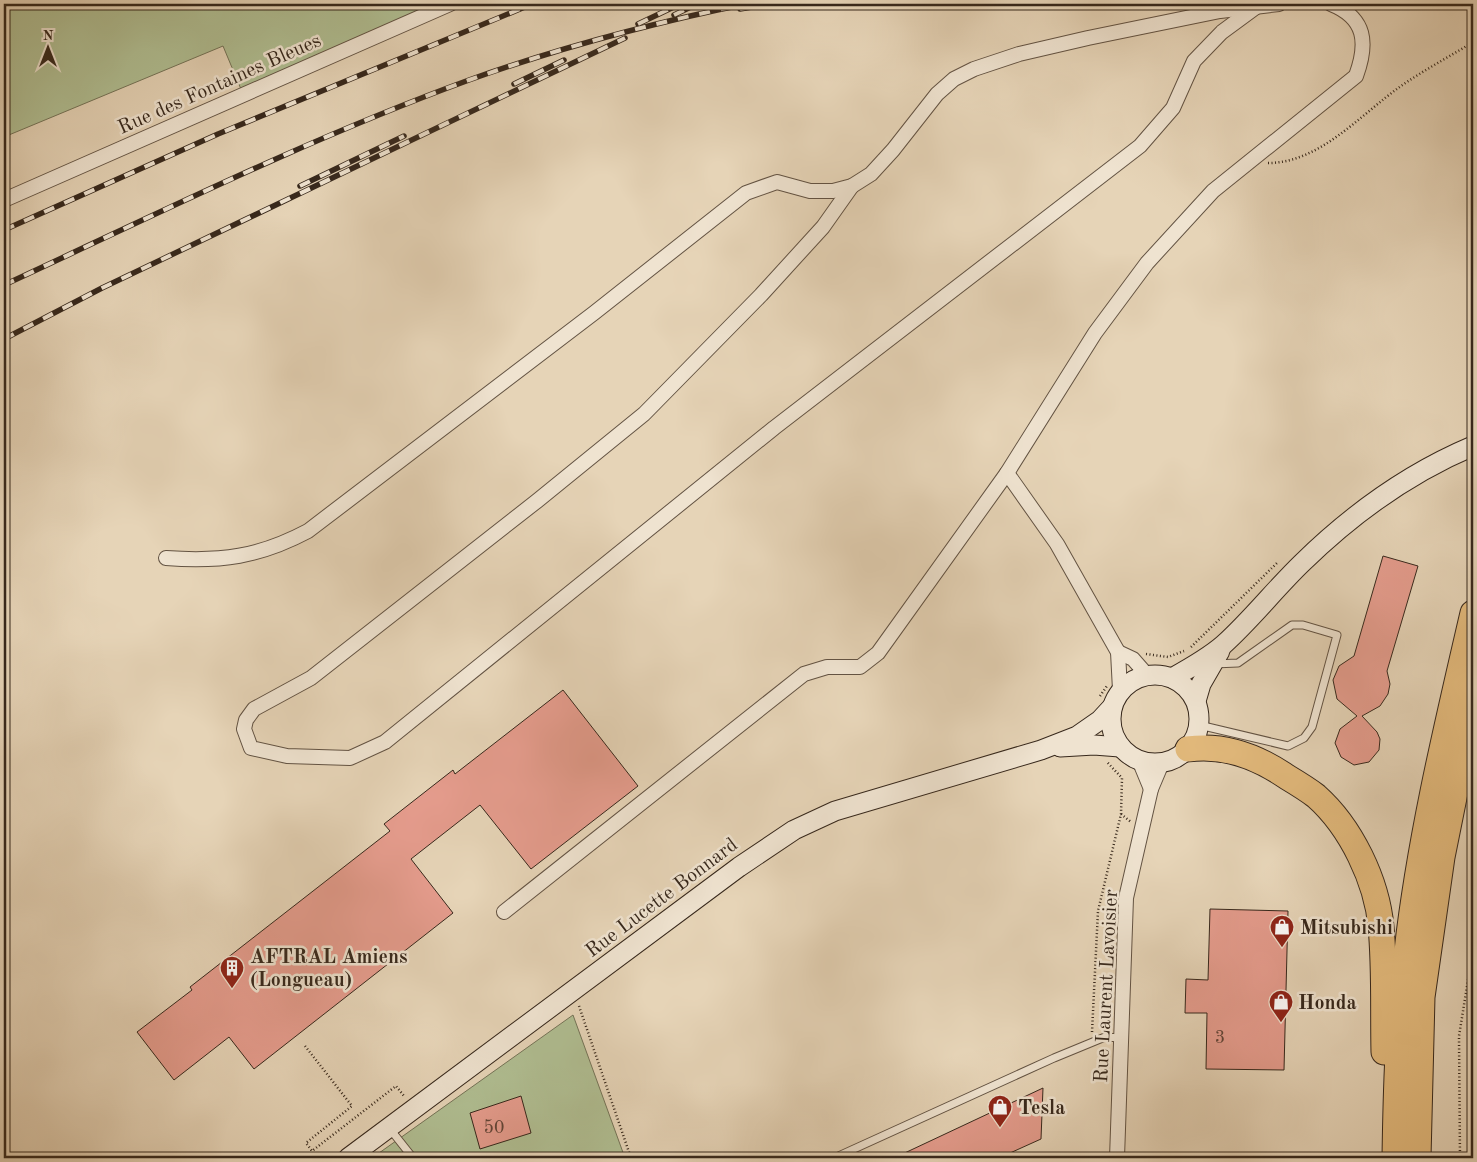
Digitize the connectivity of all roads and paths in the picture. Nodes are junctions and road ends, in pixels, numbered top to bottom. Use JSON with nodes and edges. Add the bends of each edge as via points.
{"nodes":[{"id":1,"x":450,"y":4,"type":"edge"},
{"id":2,"x":1279,"y":4,"type":"edge"},
{"id":3,"x":1331,"y":4,"type":"edge"},
{"id":4,"x":1256,"y":7,"type":"junction"},
{"id":5,"x":1473,"y":42,"type":"edge"},
{"id":6,"x":1248,"y":164,"type":"junction"},
{"id":7,"x":852,"y":186,"type":"junction"},
{"id":8,"x":4,"y":200,"type":"edge"},
{"id":9,"x":1473,"y":446,"type":"edge"},
{"id":10,"x":1007,"y":473,"type":"junction"},
{"id":11,"x":166,"y":558,"type":"dead end"},
{"id":12,"x":1282,"y":559,"type":"dead end"},
{"id":13,"x":1473,"y":613,"type":"edge"},
{"id":14,"x":1223,"y":645,"type":"junction"},
{"id":15,"x":1118,"y":652,"type":"junction"},
{"id":16,"x":1133,"y":659,"type":"junction"},
{"id":17,"x":1214,"y":664,"type":"junction"},
{"id":18,"x":1118,"y":668,"type":"junction"},
{"id":19,"x":1147,"y":675,"type":"junction"},
{"id":20,"x":1172,"y":678,"type":"junction"},
{"id":21,"x":1110,"y":700,"type":"junction"},
{"id":22,"x":1196,"y":701,"type":"junction"},
{"id":23,"x":1473,"y":703,"type":"edge"},
{"id":24,"x":1199,"y":725,"type":"junction"},
{"id":25,"x":1094,"y":745,"type":"junction"},
{"id":26,"x":1120,"y":747,"type":"junction"},
{"id":27,"x":1188,"y":749,"type":"junction"},
{"id":28,"x":1042,"y":750,"type":"junction"},
{"id":29,"x":1139,"y":760,"type":"junction"},
{"id":30,"x":1162,"y":763,"type":"junction"},
{"id":31,"x":1473,"y":782,"type":"edge"},
{"id":32,"x":1151,"y":789,"type":"junction"},
{"id":33,"x":504,"y":912,"type":"dead end"},
{"id":34,"x":1473,"y":949,"type":"edge"},
{"id":35,"x":574,"y":990,"type":"junction"},
{"id":36,"x":1122,"y":1038,"type":"junction"},
{"id":37,"x":1421,"y":1038,"type":"junction"},
{"id":38,"x":1093,"y":1042,"type":"junction"},
{"id":39,"x":304,"y":1046,"type":"dead end"},
{"id":40,"x":414,"y":1109,"type":"junction"},
{"id":41,"x":389,"y":1128,"type":"junction"},
{"id":42,"x":348,"y":1158,"type":"edge"},
{"id":43,"x":413,"y":1158,"type":"edge"},
{"id":44,"x":632,"y":1158,"type":"edge"},
{"id":45,"x":834,"y":1158,"type":"edge"},
{"id":46,"x":1117,"y":1158,"type":"edge"},
{"id":47,"x":1386,"y":1158,"type":"edge"},
{"id":48,"x":1396,"y":1158,"type":"edge"},
{"id":49,"x":1418,"y":1158,"type":"edge"},
{"id":50,"x":1460,"y":1158,"type":"edge"}],
"edges":[{"from":1,"to":8,"type":"street","name":"Rue des Fontaines Bleues"},
{"from":2,"to":4,"type":"street"},
{"from":3,"to":6,"type":"street","via":[[1347,10],[1358,24],[1363,40],[1362,60],[1356,76]]},
{"from":4,"to":7,"type":"street","via":[[1220,11],[1088,38],[1019,54],[974,69],[954,79],[937,94],[871,174]]},
{"from":4,"to":7,"type":"street","via":[[1222,32],[1194,62],[1173,108],[1140,146],[774,428],[385,742],[350,758],[287,756],[251,748],[244,729],[254,709],[311,678],[372,632],[644,414],[761,295],[822,227]]},
{"from":5,"to":6,"type":"path","via":[[1402,85],[1332,140],[1303,156],[1282,163]]},
{"from":6,"to":10,"type":"street","via":[[1213,191],[1148,263],[1095,333]]},
{"from":7,"to":11,"type":"street","via":[[833,191],[810,191],[777,182],[746,193],[308,531],[247,556],[208,560]]},
{"from":9,"to":14,"type":"street","via":[[1385,493],[1303,562]]},
{"from":10,"to":15,"type":"street","via":[[1057,544]]},
{"from":10,"to":33,"type":"street","via":[[878,653],[860,666],[827,666],[804,674]]},
{"from":12,"to":16,"type":"path","via":[[1187,650],[1168,657],[1144,654]]},
{"from":13,"to":48,"type":"highway","via":[[1430,806],[1407,951],[1397,1066]]},
{"from":14,"to":17,"type":"street"},
{"from":14,"to":20,"type":"street"},
{"from":15,"to":16,"type":"street"},
{"from":15,"to":18,"type":"street"},
{"from":16,"to":19,"type":"street"},
{"from":17,"to":22,"type":"street","via":[[1201,684]]},
{"from":17,"to":24,"type":"lane","via":[[1238,663],[1292,625],[1337,635],[1312,727],[1304,738],[1288,746]]},
{"from":18,"to":21,"type":"street"},
{"from":18,"to":21,"type":"path","via":[[1111,674]]},
{"from":19,"to":20,"type":"street","via":[[1160,674]]},
{"from":19,"to":21,"type":"street","via":[[1137,678]]},
{"from":20,"to":22,"type":"street","via":[[1186,687]]},
{"from":21,"to":26,"type":"street","via":[[1110,721]]},
{"from":21,"to":28,"type":"street","name":"Rue Lucette Bonnard","via":[[1100,720],[1077,736]]},
{"from":22,"to":24,"type":"street"},
{"from":23,"to":37,"type":"highway","via":[[1442,857],[1422,997]]},
{"from":24,"to":27,"type":"street"},
{"from":25,"to":26,"type":"street","name":"Rue Lucette Bonnard"},
{"from":25,"to":28,"type":"street","name":"Rue Lucette Bonnard"},
{"from":25,"to":38,"type":"path","via":[[1122,778],[1122,801],[1098,911]]},
{"from":26,"to":29,"type":"street"},
{"from":27,"to":30,"type":"street"},
{"from":27,"to":47,"type":"highway","via":[[1226,749],[1274,768],[1316,797],[1340,824],[1359,854],[1381,926]]},
{"from":28,"to":35,"type":"street","name":"Rue Lucette Bonnard","via":[[835,811],[794,830]]},
{"from":29,"to":30,"type":"street"},
{"from":29,"to":32,"type":"street"},
{"from":30,"to":32,"type":"street","name":"Rue Laurent Lavoisier"},
{"from":31,"to":37,"type":"highway","via":[[1434,994]]},
{"from":32,"to":36,"type":"street","name":"Rue Laurent Lavoisier","via":[[1126,898]]},
{"from":34,"to":50,"type":"path","via":[[1459,1036]]},
{"from":35,"to":40,"type":"street","name":"Rue Lucette Bonnard"},
{"from":35,"to":44,"type":"path"},
{"from":36,"to":38,"type":"lane","via":[[1105,1037]]},
{"from":36,"to":46,"type":"street","name":"Rue Laurent Lavoisier"},
{"from":37,"to":49,"type":"highway"},
{"from":38,"to":45,"type":"lane"},
{"from":39,"to":40,"type":"path","via":[[352,1106],[306,1143],[312,1151],[396,1086]]},
{"from":40,"to":41,"type":"street","name":"Rue Lucette Bonnard"},
{"from":41,"to":42,"type":"street","name":"Rue Lucette Bonnard"},
{"from":41,"to":43,"type":"lane"}]}
